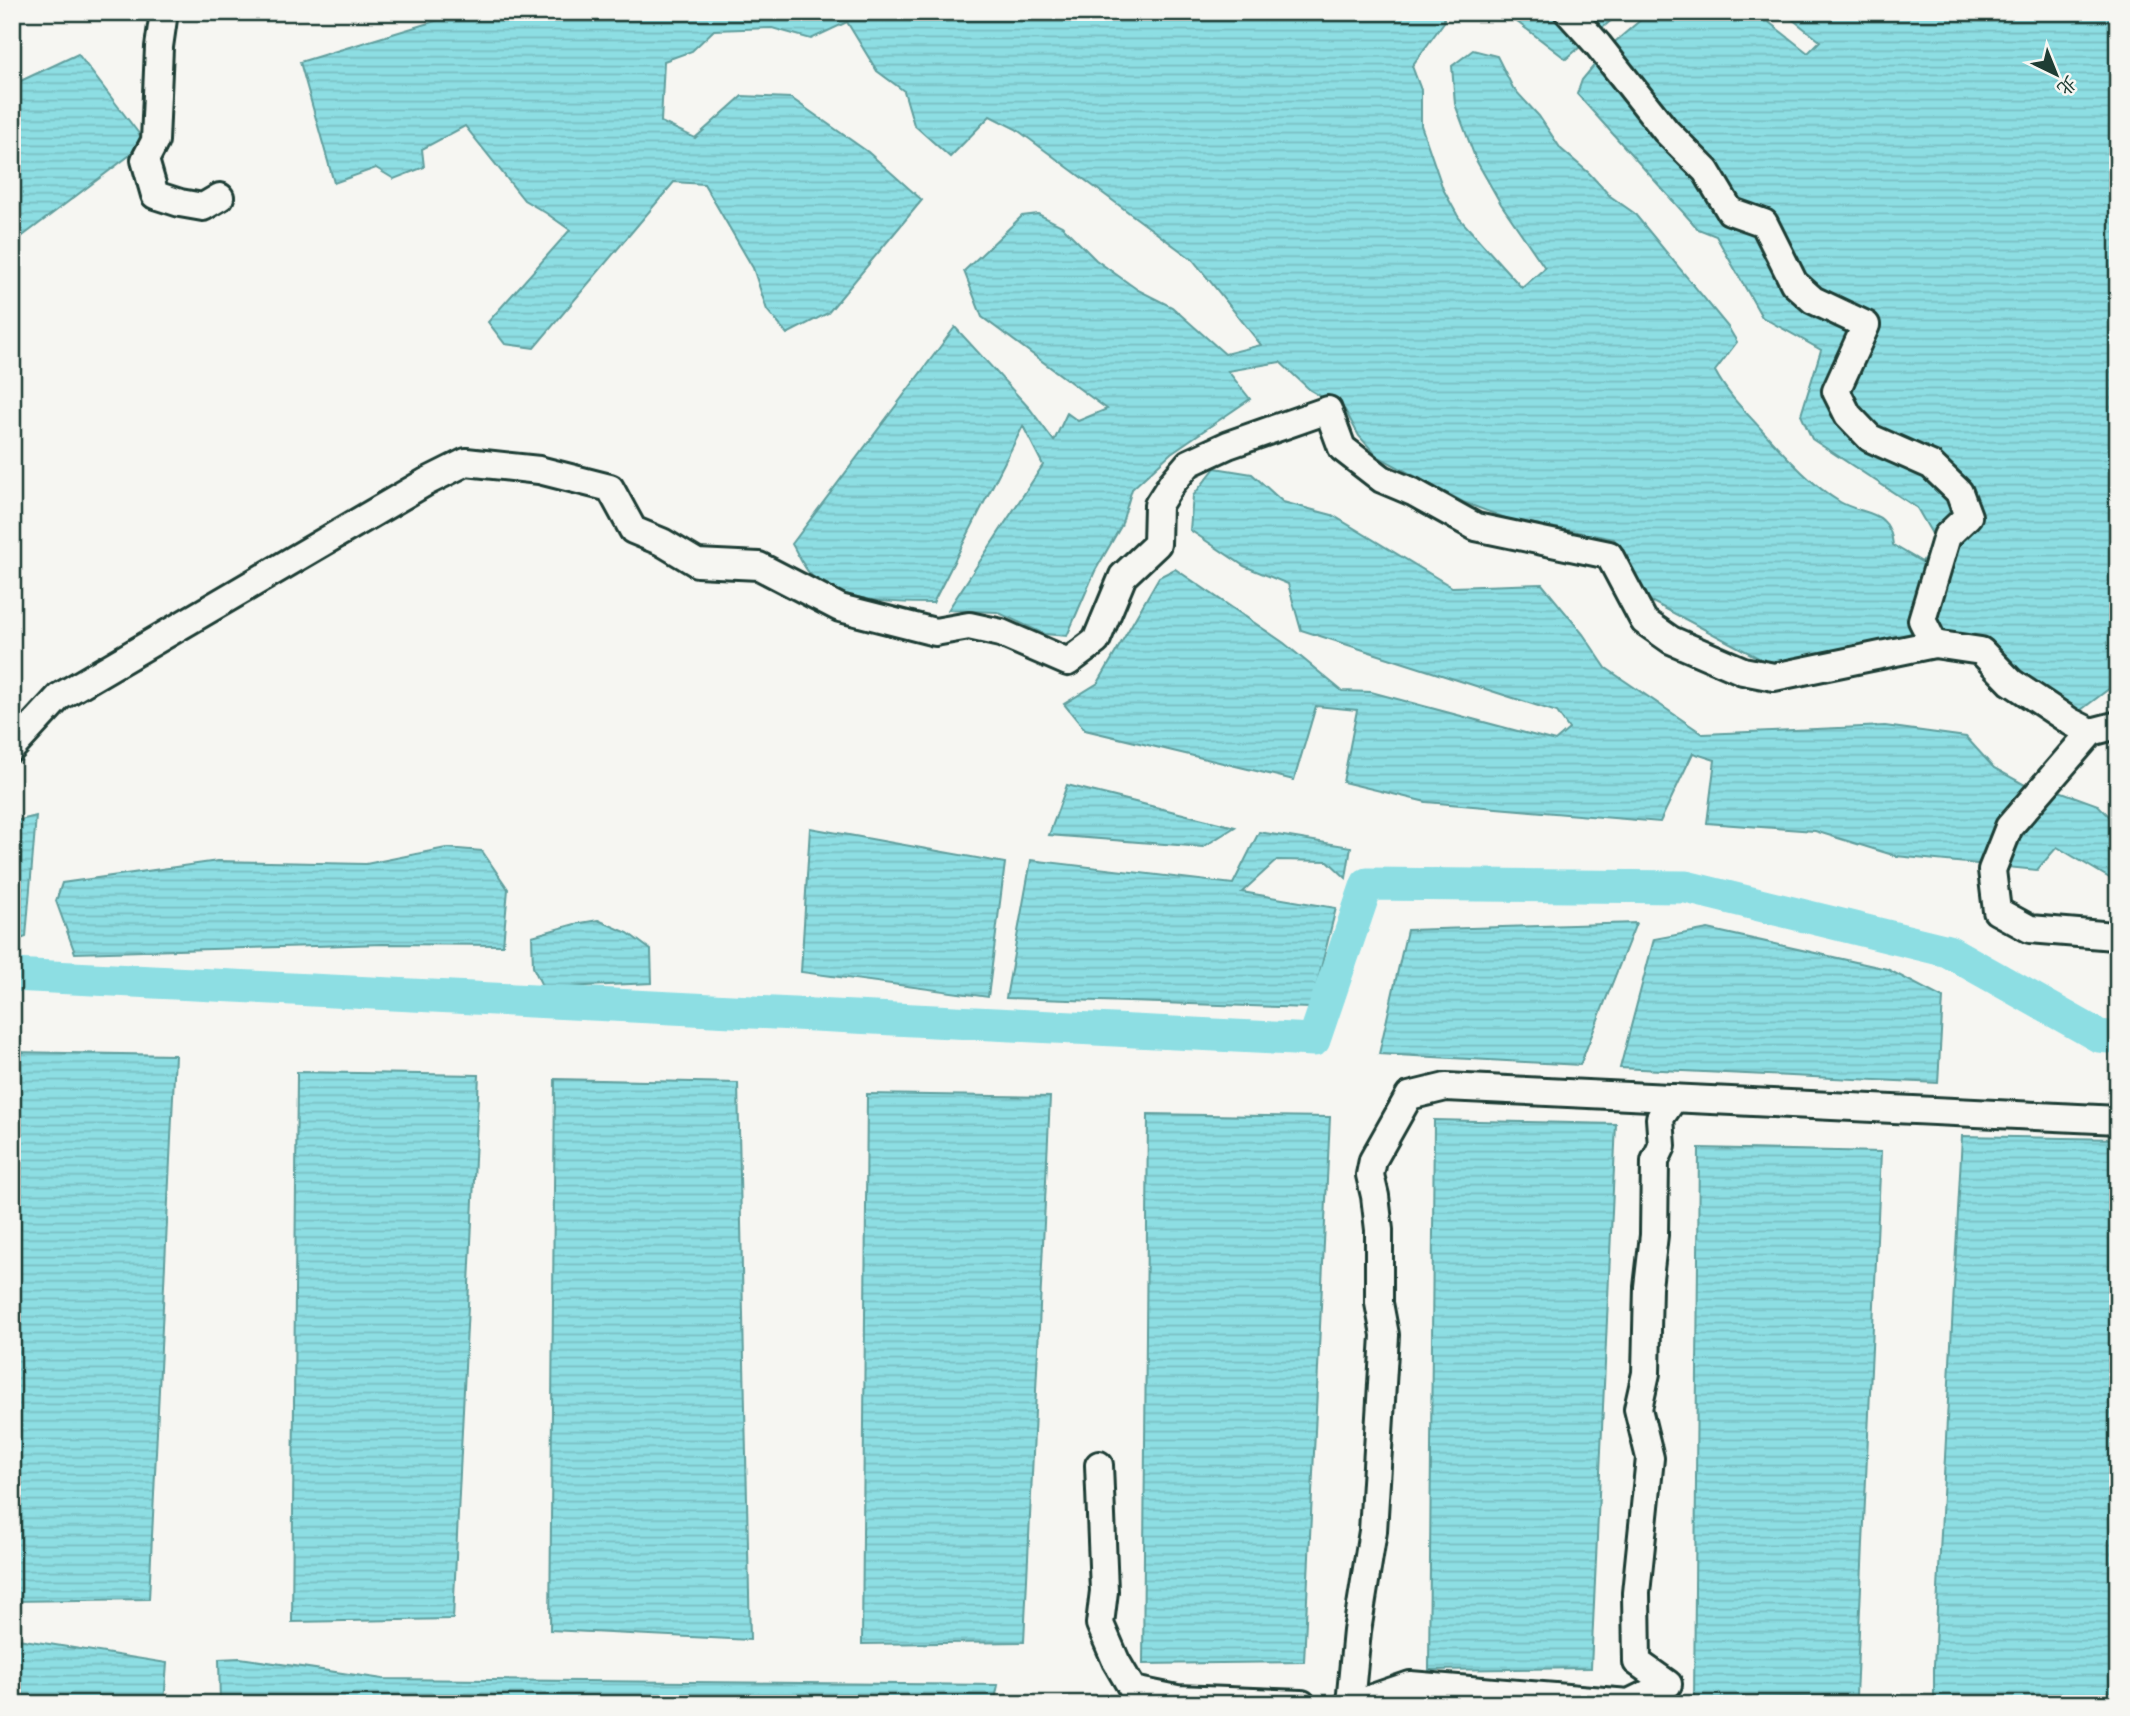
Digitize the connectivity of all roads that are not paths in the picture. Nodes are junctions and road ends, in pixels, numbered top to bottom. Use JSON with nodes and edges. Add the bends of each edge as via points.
{"nodes":[{"id":1,"x":164,"y":12,"type":"edge"},
{"id":2,"x":1568,"y":12,"type":"edge"},
{"id":3,"x":220,"y":197,"type":"dead end"},
{"id":4,"x":1934,"y":644,"type":"junction"},
{"id":5,"x":2118,"y":726,"type":"edge"},
{"id":6,"x":2091,"y":732,"type":"junction"},
{"id":7,"x":12,"y":748,"type":"edge"},
{"id":8,"x":2118,"y":940,"type":"edge"},
{"id":9,"x":1674,"y":1098,"type":"junction"},
{"id":10,"x":2118,"y":1120,"type":"edge"},
{"id":11,"x":1099,"y":1465,"type":"dead end"},
{"id":12,"x":1302,"y":1704,"type":"edge"},
{"id":13,"x":1350,"y":1704,"type":"edge"},
{"id":14,"x":1355,"y":1704,"type":"edge"}],
"edges":[{"from":1,"to":3,"type":"street","via":[[155,141],[145,160],[155,195],[203,207]]},
{"from":2,"to":4,"type":"street","via":[[1666,131],[1706,171],[1730,211],[1764,223],[1794,283],[1813,300],[1866,326],[1836,391],[1848,415],[1870,438],[1931,465],[1959,492],[1968,516],[1947,536],[1923,620]]},
{"from":4,"to":6,"type":"street","via":[[1981,651],[2011,682]]},
{"from":4,"to":7,"type":"street","via":[[1774,677],[1743,671],[1671,640],[1644,621],[1609,555],[1476,527],[1382,479],[1342,448],[1328,410],[1228,444],[1189,463],[1158,505],[1157,544],[1123,576],[1096,641],[1068,662],[1001,633],[969,626],[935,632],[840,608],[759,566],[697,563],[632,530],[610,488],[539,470],[466,462],[59,697]]},
{"from":5,"to":6,"type":"street"},
{"from":6,"to":8,"type":"street","via":[[2009,827],[1992,870],[1997,911],[2030,929]]},
{"from":9,"to":10,"type":"street"},
{"from":9,"to":13,"type":"street","via":[[1446,1087],[1409,1096],[1373,1160],[1370,1175],[1380,1230],[1379,1303],[1385,1335],[1373,1531]]},
{"from":9,"to":14,"type":"street","via":[[1660,1118],[1662,1146],[1655,1161],[1646,1373],[1638,1409],[1650,1458],[1636,1593],[1637,1662],[1668,1684],[1629,1703],[1410,1685]]},
{"from":11,"to":12,"type":"street","via":[[1104,1591],[1100,1624],[1133,1690],[1177,1699]]}]}
